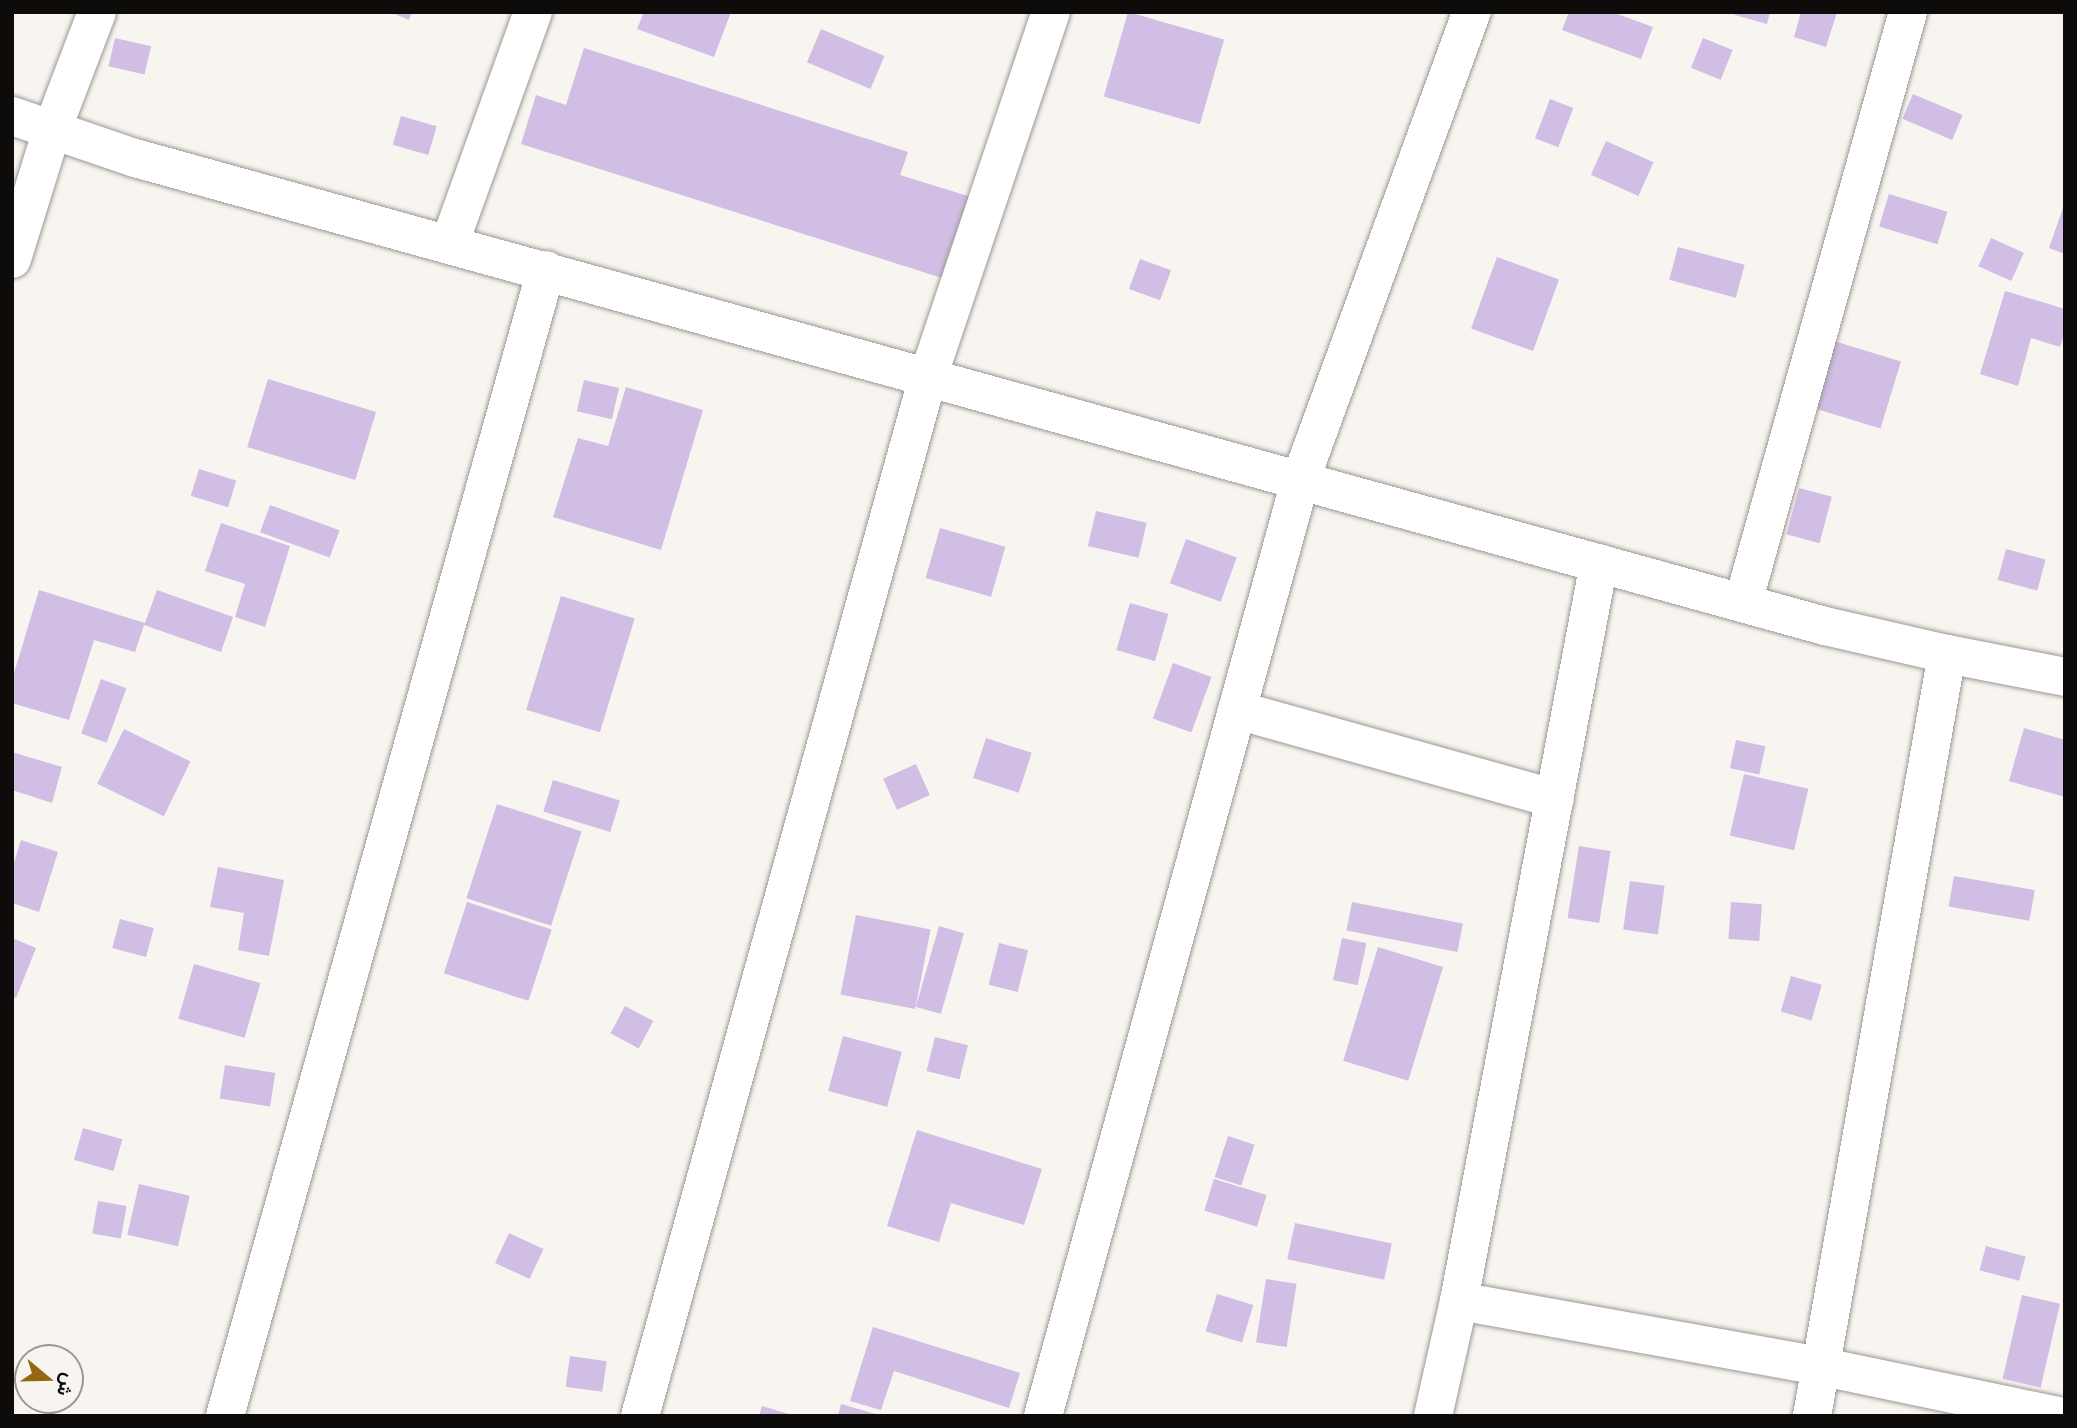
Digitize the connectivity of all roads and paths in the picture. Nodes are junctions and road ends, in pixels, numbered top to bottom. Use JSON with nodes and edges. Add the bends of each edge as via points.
{"nodes":[{"id":1,"x":97,"y":12,"type":"edge"},
{"id":2,"x":533,"y":12,"type":"edge"},
{"id":3,"x":1051,"y":12,"type":"edge"},
{"id":4,"x":1472,"y":12,"type":"edge"},
{"id":5,"x":1908,"y":12,"type":"edge"},
{"id":6,"x":12,"y":116,"type":"edge"},
{"id":7,"x":52,"y":130,"type":"junction"},
{"id":8,"x":449,"y":245,"type":"junction"},
{"id":9,"x":12,"y":259,"type":"edge"},
{"id":10,"x":546,"y":270,"type":"junction"},
{"id":11,"x":928,"y":377,"type":"junction"},
{"id":12,"x":1300,"y":481,"type":"junction"},
{"id":13,"x":1600,"y":563,"type":"junction"},
{"id":14,"x":1743,"y":603,"type":"junction"},
{"id":15,"x":1947,"y":654,"type":"junction"},
{"id":16,"x":2065,"y":677,"type":"edge"},
{"id":17,"x":1237,"y":710,"type":"junction"},
{"id":18,"x":1555,"y":799,"type":"junction"},
{"id":19,"x":1459,"y":1301,"type":"junction"},
{"id":20,"x":1819,"y":1366,"type":"junction"},
{"id":21,"x":225,"y":1416,"type":"edge"},
{"id":22,"x":640,"y":1416,"type":"edge"},
{"id":23,"x":1043,"y":1416,"type":"edge"},
{"id":24,"x":1433,"y":1416,"type":"edge"},
{"id":25,"x":1812,"y":1416,"type":"edge"},
{"id":26,"x":2057,"y":1416,"type":"edge"}],
"edges":[{"from":1,"to":7,"type":"street"},
{"from":2,"to":8,"type":"street"},
{"from":3,"to":11,"type":"street"},
{"from":4,"to":12,"type":"street"},
{"from":5,"to":14,"type":"street"},
{"from":6,"to":7,"type":"street"},
{"from":7,"to":8,"type":"street","via":[[135,158]]},
{"from":7,"to":9,"type":"street"},
{"from":8,"to":10,"type":"street"},
{"from":10,"to":11,"type":"street"},
{"from":10,"to":21,"type":"street"},
{"from":11,"to":12,"type":"street"},
{"from":11,"to":22,"type":"street"},
{"from":12,"to":13,"type":"street"},
{"from":12,"to":17,"type":"street"},
{"from":13,"to":14,"type":"street"},
{"from":13,"to":18,"type":"street"},
{"from":14,"to":15,"type":"street"},
{"from":15,"to":16,"type":"street"},
{"from":15,"to":20,"type":"street"},
{"from":17,"to":18,"type":"street"},
{"from":17,"to":23,"type":"street"},
{"from":18,"to":19,"type":"street"},
{"from":19,"to":20,"type":"street"},
{"from":19,"to":24,"type":"street"},
{"from":20,"to":25,"type":"street"},
{"from":20,"to":26,"type":"street"}]}
